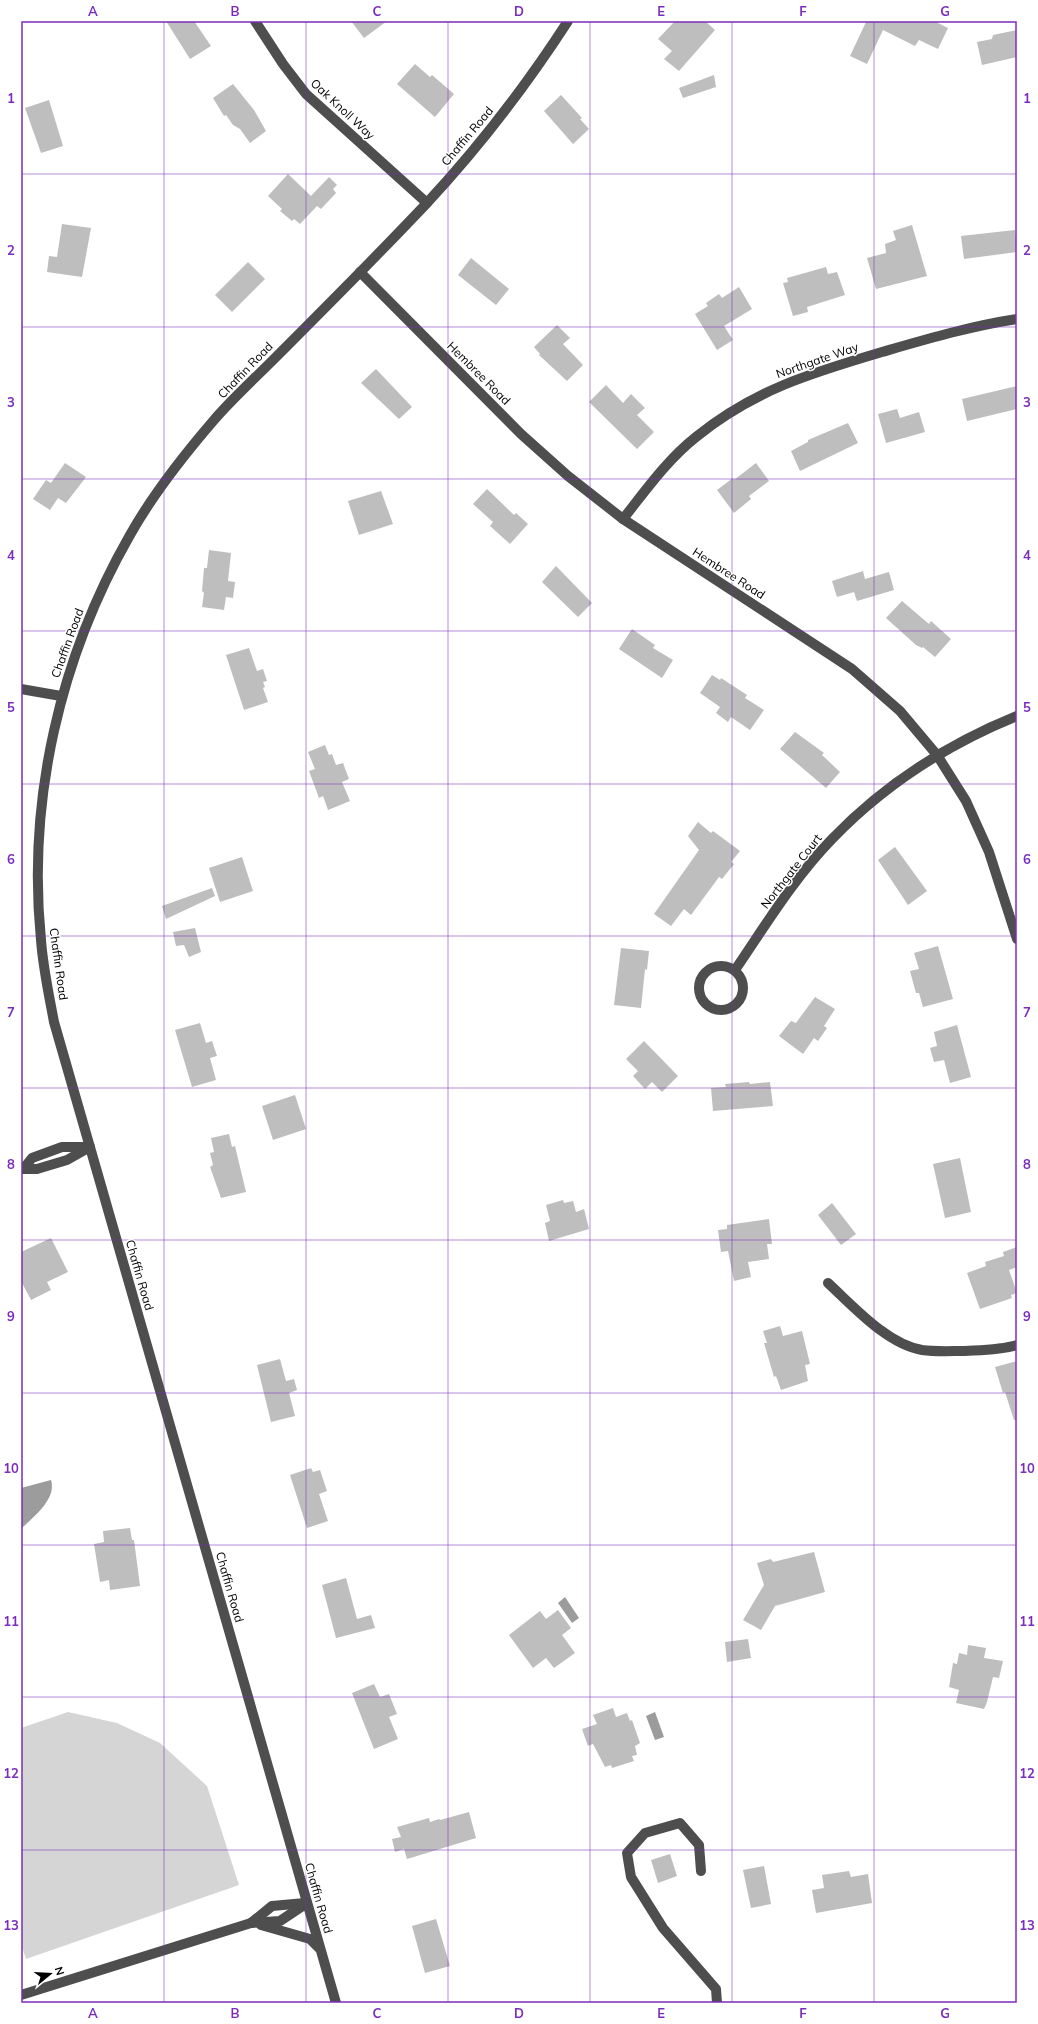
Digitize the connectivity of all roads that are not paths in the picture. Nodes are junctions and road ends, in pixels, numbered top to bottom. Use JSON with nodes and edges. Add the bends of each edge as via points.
{"nodes":[{"id":1,"x":255,"y":21,"type":"edge"},
{"id":2,"x":568,"y":21,"type":"edge"},
{"id":3,"x":427,"y":203,"type":"junction"},
{"id":4,"x":360,"y":272,"type":"junction"},
{"id":5,"x":1017,"y":319,"type":"edge"},
{"id":6,"x":623,"y":519,"type":"junction"},
{"id":7,"x":21,"y":689,"type":"edge"},
{"id":8,"x":62,"y":696,"type":"junction"},
{"id":9,"x":1017,"y":716,"type":"edge"},
{"id":10,"x":937,"y":755,"type":"junction"},
{"id":11,"x":1017,"y":940,"type":"edge"},
{"id":12,"x":735,"y":970,"type":"junction"},
{"id":13,"x":90,"y":1147,"type":"junction"},
{"id":14,"x":23,"y":1168,"type":"edge"},
{"id":15,"x":828,"y":1283,"type":"dead end"},
{"id":16,"x":1017,"y":1345,"type":"edge"},
{"id":17,"x":701,"y":1871,"type":"dead end"},
{"id":18,"x":307,"y":1903,"type":"junction"},
{"id":19,"x":251,"y":1923,"type":"junction"},
{"id":20,"x":321,"y":1951,"type":"junction"},
{"id":21,"x":21,"y":1995,"type":"edge"},
{"id":22,"x":336,"y":2003,"type":"edge"},
{"id":23,"x":717,"y":2003,"type":"edge"}],
"edges":[{"from":1,"to":3,"type":"street","name":"Oak Knoll Way","via":[[306,94]]},
{"from":2,"to":3,"type":"street","name":"Chaffin Road","via":[[541,63],[486,135]]},
{"from":3,"to":4,"type":"street","name":"Chaffin Road"},
{"from":4,"to":6,"type":"street","name":"Hembree Road","via":[[521,434],[568,476]]},
{"from":4,"to":8,"type":"street","name":"Chaffin Road","via":[[215,420],[163,484],[131,533],[103,584],[80,639]]},
{"from":5,"to":6,"type":"street","name":"Northgate Way","via":[[983,324],[936,336],[783,384],[737,408],[695,438],[662,470]]},
{"from":6,"to":10,"type":"street","name":"Hembree Road","via":[[852,669],[900,711]]},
{"from":7,"to":8,"type":"street"},
{"from":8,"to":13,"type":"street","name":"Chaffin Road","via":[[45,775],[39,842],[41,940],[54,1022]]},
{"from":9,"to":10,"type":"street","name":"Northgate Court","via":[[982,730]]},
{"from":10,"to":11,"type":"street","name":"Hembree Road","via":[[966,800],[989,852]]},
{"from":10,"to":12,"type":"street","name":"Northgate Court","via":[[876,798],[832,839],[799,878]]},
{"from":12,"to":12,"type":"street","via":[[720,965],[713,966],[701,976],[698,991],[706,1005],[712,1009],[726,1010],[738,1002],[742,996],[742,982]]},
{"from":13,"to":14,"type":"street","via":[[62,1147],[32,1158]]},
{"from":13,"to":18,"type":"street","name":"Chaffin Road"},
{"from":15,"to":16,"type":"street","via":[[870,1322],[900,1342],[922,1350],[1002,1350]]},
{"from":17,"to":23,"type":"street","via":[[699,1845],[680,1823],[645,1834],[627,1853],[631,1877],[663,1928],[716,1989]]},
{"from":18,"to":19,"type":"street","via":[[280,1921]]},
{"from":18,"to":19,"type":"street","via":[[272,1906]]},
{"from":18,"to":20,"type":"street","name":"Chaffin Road"},
{"from":19,"to":20,"type":"street","via":[[310,1939]]},
{"from":19,"to":21,"type":"street"},
{"from":20,"to":22,"type":"street","name":"Chaffin Road"}]}
